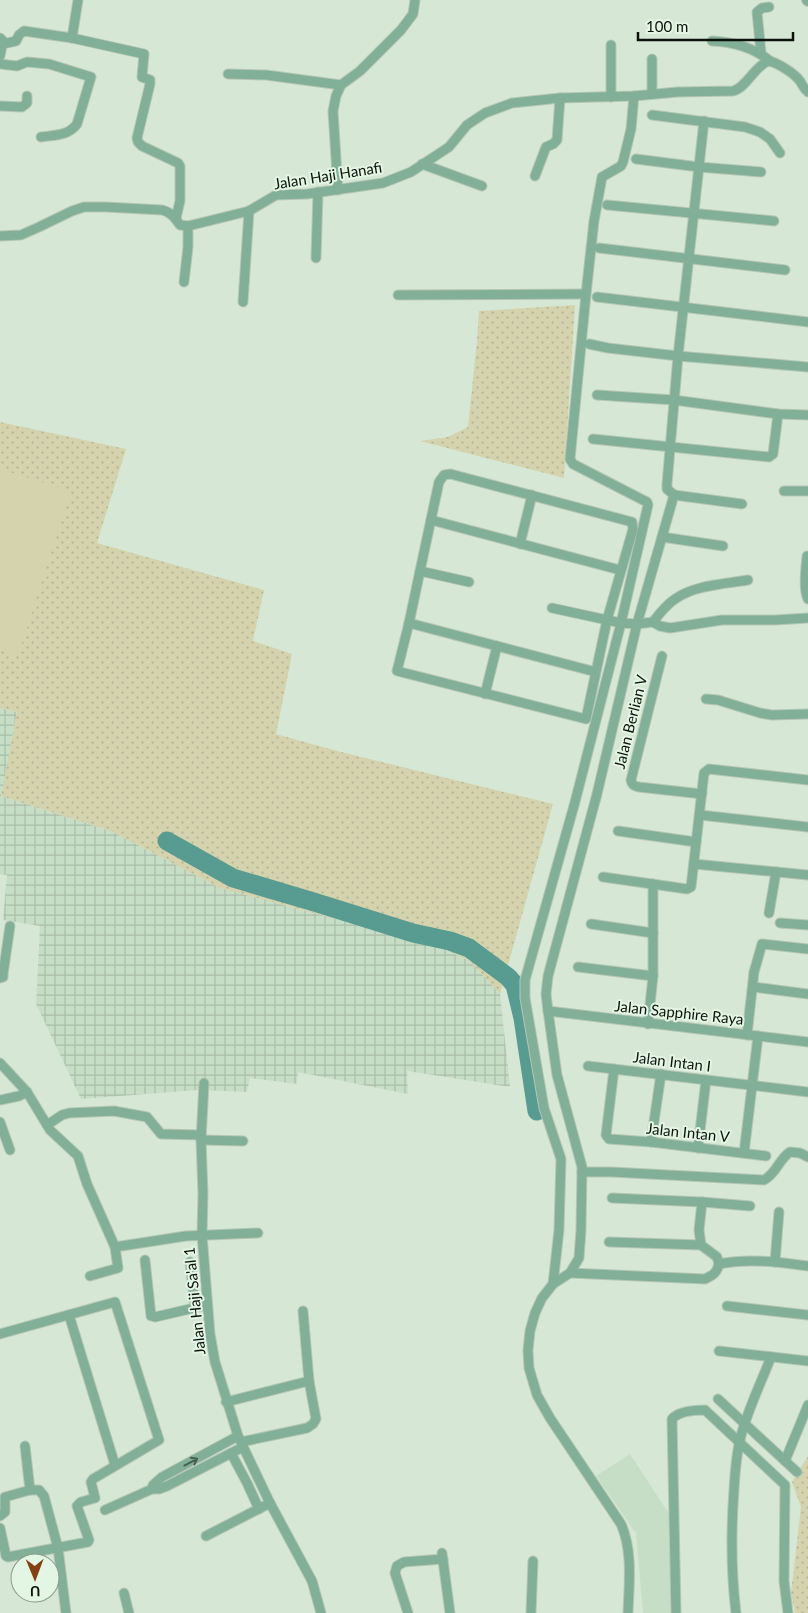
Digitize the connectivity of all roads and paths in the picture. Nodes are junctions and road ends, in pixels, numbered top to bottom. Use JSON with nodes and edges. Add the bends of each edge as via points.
{"nodes":[{"id":1,"x":78,"y":0,"type":"edge"},
{"id":2,"x":415,"y":0,"type":"edge"},
{"id":3,"x":769,"y":7,"type":"dead end"},
{"id":4,"x":72,"y":38,"type":"junction"},
{"id":5,"x":2,"y":41,"type":"edge"},
{"id":6,"x":712,"y":41,"type":"dead end"},
{"id":7,"x":611,"y":45,"type":"dead end"},
{"id":8,"x":761,"y":53,"type":"junction"},
{"id":9,"x":0,"y":56,"type":"edge"},
{"id":10,"x":652,"y":59,"type":"dead end"},
{"id":11,"x":770,"y":61,"type":"junction"},
{"id":12,"x":0,"y":64,"type":"edge"},
{"id":13,"x":228,"y":74,"type":"dead end"},
{"id":14,"x":341,"y":85,"type":"junction"},
{"id":15,"x":808,"y":92,"type":"edge"},
{"id":16,"x":652,"y":94,"type":"junction"},
{"id":17,"x":27,"y":96,"type":"dead end"},
{"id":18,"x":634,"y":96,"type":"junction"},
{"id":19,"x":611,"y":97,"type":"junction"},
{"id":20,"x":560,"y":98,"type":"junction"},
{"id":21,"x":0,"y":106,"type":"edge"},
{"id":22,"x":652,"y":116,"type":"dead end"},
{"id":23,"x":704,"y":121,"type":"junction"},
{"id":24,"x":41,"y":137,"type":"dead end"},
{"id":25,"x":780,"y":153,"type":"dead end"},
{"id":26,"x":636,"y":159,"type":"dead end"},
{"id":27,"x":422,"y":164,"type":"junction"},
{"id":28,"x":699,"y":167,"type":"junction"},
{"id":29,"x":761,"y":172,"type":"dead end"},
{"id":30,"x":535,"y":176,"type":"dead end"},
{"id":31,"x":482,"y":186,"type":"dead end"},
{"id":32,"x":338,"y":190,"type":"junction"},
{"id":33,"x":318,"y":192,"type":"junction"},
{"id":34,"x":608,"y":204,"type":"dead end"},
{"id":35,"x":249,"y":211,"type":"junction"},
{"id":36,"x":694,"y":213,"type":"junction"},
{"id":37,"x":176,"y":218,"type":"junction"},
{"id":38,"x":774,"y":221,"type":"dead end"},
{"id":39,"x":188,"y":226,"type":"junction"},
{"id":40,"x":0,"y":236,"type":"edge"},
{"id":41,"x":599,"y":248,"type":"dead end"},
{"id":42,"x":316,"y":258,"type":"dead end"},
{"id":43,"x":689,"y":259,"type":"junction"},
{"id":44,"x":785,"y":270,"type":"dead end"},
{"id":45,"x":184,"y":282,"type":"dead end"},
{"id":46,"x":586,"y":294,"type":"junction"},
{"id":47,"x":398,"y":295,"type":"dead end"},
{"id":48,"x":597,"y":298,"type":"dead end"},
{"id":49,"x":243,"y":302,"type":"dead end"},
{"id":50,"x":684,"y":306,"type":"junction"},
{"id":51,"x":808,"y":322,"type":"edge"},
{"id":52,"x":589,"y":344,"type":"dead end"},
{"id":53,"x":678,"y":356,"type":"junction"},
{"id":54,"x":808,"y":367,"type":"edge"},
{"id":55,"x":597,"y":395,"type":"dead end"},
{"id":56,"x":674,"y":400,"type":"junction"},
{"id":57,"x":778,"y":414,"type":"junction"},
{"id":58,"x":808,"y":415,"type":"edge"},
{"id":59,"x":592,"y":439,"type":"dead end"},
{"id":60,"x":671,"y":447,"type":"junction"},
{"id":61,"x":784,"y":491,"type":"dead end"},
{"id":62,"x":808,"y":491,"type":"edge"},
{"id":63,"x":532,"y":495,"type":"junction"},
{"id":64,"x":674,"y":495,"type":"junction"},
{"id":65,"x":742,"y":504,"type":"dead end"},
{"id":66,"x":431,"y":520,"type":"junction"},
{"id":67,"x":662,"y":537,"type":"junction"},
{"id":68,"x":520,"y":544,"type":"junction"},
{"id":69,"x":723,"y":546,"type":"dead end"},
{"id":70,"x":807,"y":556,"type":"edge"},
{"id":71,"x":620,"y":570,"type":"junction"},
{"id":72,"x":420,"y":572,"type":"junction"},
{"id":73,"x":748,"y":580,"type":"dead end"},
{"id":74,"x":469,"y":582,"type":"dead end"},
{"id":75,"x":808,"y":599,"type":"edge"},
{"id":76,"x":552,"y":608,"type":"dead end"},
{"id":77,"x":808,"y":618,"type":"edge"},
{"id":78,"x":607,"y":620,"type":"junction"},
{"id":79,"x":653,"y":622,"type":"junction"},
{"id":80,"x":409,"y":623,"type":"junction"},
{"id":81,"x":621,"y":623,"type":"junction"},
{"id":82,"x":637,"y":624,"type":"junction"},
{"id":83,"x":497,"y":646,"type":"junction"},
{"id":84,"x":662,"y":656,"type":"dead end"},
{"id":85,"x":596,"y":672,"type":"junction"},
{"id":86,"x":486,"y":694,"type":"junction"},
{"id":87,"x":706,"y":698,"type":"dead end"},
{"id":88,"x":808,"y":714,"type":"edge"},
{"id":89,"x":808,"y":780,"type":"edge"},
{"id":90,"x":702,"y":794,"type":"junction"},
{"id":91,"x":700,"y":815,"type":"junction"},
{"id":92,"x":808,"y":827,"type":"edge"},
{"id":93,"x":618,"y":831,"type":"dead end"},
{"id":94,"x":696,"y":842,"type":"junction"},
{"id":95,"x":694,"y":864,"type":"junction"},
{"id":96,"x":776,"y":872,"type":"junction"},
{"id":97,"x":808,"y":875,"type":"edge"},
{"id":98,"x":603,"y":877,"type":"dead end"},
{"id":99,"x":653,"y":884,"type":"junction"},
{"id":100,"x":768,"y":913,"type":"dead end"},
{"id":101,"x":780,"y":923,"type":"dead end"},
{"id":102,"x":591,"y":924,"type":"dead end"},
{"id":103,"x":808,"y":925,"type":"edge"},
{"id":104,"x":10,"y":926,"type":"dead end"},
{"id":105,"x":653,"y":933,"type":"junction"},
{"id":106,"x":808,"y":949,"type":"edge"},
{"id":107,"x":578,"y":967,"type":"dead end"},
{"id":108,"x":653,"y":976,"type":"junction"},
{"id":109,"x":0,"y":978,"type":"edge"},
{"id":110,"x":752,"y":987,"type":"junction"},
{"id":111,"x":808,"y":994,"type":"edge"},
{"id":112,"x":548,"y":1012,"type":"junction"},
{"id":113,"x":648,"y":1024,"type":"junction"},
{"id":114,"x":747,"y":1034,"type":"junction"},
{"id":115,"x":758,"y":1036,"type":"junction"},
{"id":116,"x":808,"y":1042,"type":"edge"},
{"id":117,"x":0,"y":1063,"type":"edge"},
{"id":118,"x":588,"y":1066,"type":"dead end"},
{"id":119,"x":614,"y":1069,"type":"junction"},
{"id":120,"x":660,"y":1074,"type":"junction"},
{"id":121,"x":706,"y":1080,"type":"junction"},
{"id":122,"x":204,"y":1083,"type":"dead end"},
{"id":123,"x":752,"y":1085,"type":"junction"},
{"id":124,"x":27,"y":1092,"type":"junction"},
{"id":125,"x":808,"y":1092,"type":"edge"},
{"id":126,"x":0,"y":1100,"type":"edge"},
{"id":127,"x":0,"y":1122,"type":"edge"},
{"id":128,"x":47,"y":1126,"type":"junction"},
{"id":129,"x":201,"y":1138,"type":"junction"},
{"id":130,"x":243,"y":1141,"type":"dead end"},
{"id":131,"x":652,"y":1142,"type":"junction"},
{"id":132,"x":698,"y":1148,"type":"junction"},
{"id":133,"x":10,"y":1150,"type":"dead end"},
{"id":134,"x":744,"y":1153,"type":"junction"},
{"id":135,"x":766,"y":1156,"type":"dead end"},
{"id":136,"x":808,"y":1158,"type":"edge"},
{"id":137,"x":582,"y":1172,"type":"junction"},
{"id":138,"x":612,"y":1198,"type":"dead end"},
{"id":139,"x":702,"y":1202,"type":"junction"},
{"id":140,"x":750,"y":1206,"type":"dead end"},
{"id":141,"x":779,"y":1212,"type":"dead end"},
{"id":142,"x":258,"y":1233,"type":"dead end"},
{"id":143,"x":202,"y":1235,"type":"junction"},
{"id":144,"x":609,"y":1242,"type":"dead end"},
{"id":145,"x":702,"y":1245,"type":"junction"},
{"id":146,"x":115,"y":1247,"type":"junction"},
{"id":147,"x":145,"y":1260,"type":"dead end"},
{"id":148,"x":190,"y":1262,"type":"dead end"},
{"id":149,"x":775,"y":1262,"type":"junction"},
{"id":150,"x":719,"y":1264,"type":"junction"},
{"id":151,"x":808,"y":1266,"type":"edge"},
{"id":152,"x":570,"y":1272,"type":"junction"},
{"id":153,"x":90,"y":1276,"type":"dead end"},
{"id":154,"x":553,"y":1284,"type":"junction"},
{"id":155,"x":207,"y":1305,"type":"junction"},
{"id":156,"x":726,"y":1306,"type":"dead end"},
{"id":157,"x":195,"y":1307,"type":"junction"},
{"id":158,"x":303,"y":1311,"type":"dead end"},
{"id":159,"x":69,"y":1314,"type":"junction"},
{"id":160,"x":808,"y":1315,"type":"edge"},
{"id":161,"x":0,"y":1334,"type":"edge"},
{"id":162,"x":719,"y":1351,"type":"dead end"},
{"id":163,"x":771,"y":1357,"type":"junction"},
{"id":164,"x":808,"y":1361,"type":"edge"},
{"id":165,"x":309,"y":1381,"type":"junction"},
{"id":166,"x":718,"y":1399,"type":"dead end"},
{"id":167,"x":226,"y":1402,"type":"junction"},
{"id":168,"x":808,"y":1405,"type":"edge"},
{"id":169,"x":744,"y":1426,"type":"junction"},
{"id":170,"x":740,"y":1440,"type":"junction"},
{"id":171,"x":240,"y":1442,"type":"junction"},
{"id":172,"x":25,"y":1446,"type":"dead end"},
{"id":173,"x":232,"y":1453,"type":"junction"},
{"id":174,"x":785,"y":1461,"type":"junction"},
{"id":175,"x":115,"y":1465,"type":"junction"},
{"id":176,"x":797,"y":1472,"type":"dead end"},
{"id":177,"x":152,"y":1489,"type":"junction"},
{"id":178,"x":30,"y":1490,"type":"junction"},
{"id":179,"x":270,"y":1503,"type":"junction"},
{"id":180,"x":258,"y":1509,"type":"junction"},
{"id":181,"x":105,"y":1510,"type":"dead end"},
{"id":182,"x":0,"y":1516,"type":"edge"},
{"id":183,"x":0,"y":1528,"type":"edge"},
{"id":184,"x":206,"y":1536,"type":"dead end"},
{"id":185,"x":58,"y":1548,"type":"junction"},
{"id":186,"x":533,"y":1561,"type":"dead end"},
{"id":187,"x":124,"y":1593,"type":"dead end"},
{"id":188,"x":66,"y":1613,"type":"edge"},
{"id":189,"x":129,"y":1613,"type":"edge"},
{"id":190,"x":321,"y":1613,"type":"edge"},
{"id":191,"x":408,"y":1613,"type":"edge"},
{"id":192,"x":450,"y":1613,"type":"edge"},
{"id":193,"x":531,"y":1613,"type":"edge"},
{"id":194,"x":628,"y":1613,"type":"edge"},
{"id":195,"x":676,"y":1613,"type":"edge"},
{"id":196,"x":736,"y":1613,"type":"edge"},
{"id":197,"x":788,"y":1613,"type":"edge"}],
"edges":[{"from":1,"to":4,"type":"street"},
{"from":2,"to":14,"type":"street","via":[[413,14],[401,30],[360,71]]},
{"from":3,"to":8,"type":"street","via":[[757,12]]},
{"from":4,"to":5,"type":"street","via":[[24,31],[16,41]]},
{"from":4,"to":37,"type":"street","via":[[144,54],[142,77],[150,80],[150,84],[137,138],[142,146],[180,166],[180,200]]},
{"from":5,"to":9,"type":"street"},
{"from":6,"to":8,"type":"street","via":[[737,44]]},
{"from":7,"to":19,"type":"street"},
{"from":8,"to":11,"type":"street"},
{"from":10,"to":16,"type":"street"},
{"from":11,"to":15,"type":"street","via":[[798,78]]},
{"from":11,"to":16,"type":"street","name":"Jalan Haji Hanafi","via":[[754,71],[737,90]]},
{"from":12,"to":24,"type":"street","via":[[49,64],[91,77],[72,130]]},
{"from":13,"to":14,"type":"street","via":[[266,75]]},
{"from":14,"to":32,"type":"street","via":[[333,111]]},
{"from":16,"to":18,"type":"street","name":"Jalan Haji Hanafi"},
{"from":17,"to":21,"type":"street","via":[[27,103],[22,107]]},
{"from":18,"to":19,"type":"street","name":"Jalan Haji Hanafi"},
{"from":18,"to":46,"type":"street","via":[[623,162],[602,177]]},
{"from":19,"to":20,"type":"street","name":"Jalan Haji Hanafi"},
{"from":20,"to":27,"type":"street","name":"Jalan Haji Hanafi","via":[[512,103],[485,112],[467,125],[449,147]]},
{"from":20,"to":30,"type":"street","via":[[557,140],[546,147]]},
{"from":22,"to":23,"type":"street"},
{"from":23,"to":25,"type":"street","via":[[760,132]]},
{"from":23,"to":28,"type":"street"},
{"from":26,"to":28,"type":"street"},
{"from":27,"to":31,"type":"street"},
{"from":27,"to":32,"type":"street","name":"Jalan Haji Hanafi","via":[[383,183]]},
{"from":28,"to":29,"type":"street"},
{"from":28,"to":36,"type":"street"},
{"from":32,"to":33,"type":"street","name":"Jalan Haji Hanafi"},
{"from":33,"to":35,"type":"street","name":"Jalan Haji Hanafi","via":[[276,195]]},
{"from":33,"to":42,"type":"street"},
{"from":34,"to":36,"type":"street"},
{"from":35,"to":39,"type":"street","name":"Jalan Haji Hanafi"},
{"from":35,"to":49,"type":"street"},
{"from":36,"to":38,"type":"street"},
{"from":36,"to":43,"type":"street"},
{"from":37,"to":39,"type":"street","via":[[180,225]]},
{"from":37,"to":40,"type":"street","via":[[162,210],[84,207],[21,234]]},
{"from":39,"to":45,"type":"street"},
{"from":41,"to":43,"type":"street"},
{"from":43,"to":44,"type":"street"},
{"from":43,"to":50,"type":"street"},
{"from":46,"to":47,"type":"street"},
{"from":46,"to":81,"type":"street","via":[[571,462],[648,505]]},
{"from":48,"to":50,"type":"street"},
{"from":50,"to":51,"type":"street"},
{"from":50,"to":53,"type":"street"},
{"from":52,"to":53,"type":"street"},
{"from":53,"to":54,"type":"street"},
{"from":53,"to":56,"type":"street"},
{"from":55,"to":56,"type":"street"},
{"from":56,"to":57,"type":"street"},
{"from":56,"to":60,"type":"street"},
{"from":57,"to":58,"type":"street"},
{"from":57,"to":60,"type":"street","via":[[770,457]]},
{"from":59,"to":60,"type":"street"},
{"from":60,"to":64,"type":"street","via":[[667,489]]},
{"from":61,"to":62,"type":"street"},
{"from":63,"to":66,"type":"street","via":[[451,474],[444,475],[439,482]]},
{"from":63,"to":68,"type":"street"},
{"from":63,"to":71,"type":"street","via":[[632,522]]},
{"from":64,"to":65,"type":"street"},
{"from":64,"to":67,"type":"street"},
{"from":66,"to":68,"type":"street"},
{"from":66,"to":72,"type":"street"},
{"from":67,"to":69,"type":"street"},
{"from":67,"to":82,"type":"street"},
{"from":68,"to":71,"type":"street"},
{"from":70,"to":75,"type":"street"},
{"from":71,"to":78,"type":"street"},
{"from":72,"to":74,"type":"street"},
{"from":72,"to":80,"type":"street"},
{"from":73,"to":79,"type":"street","via":[[688,592],[674,599]]},
{"from":76,"to":78,"type":"street"},
{"from":77,"to":79,"type":"street","via":[[722,620],[670,628]]},
{"from":78,"to":81,"type":"street"},
{"from":78,"to":85,"type":"street"},
{"from":79,"to":82,"type":"street"},
{"from":80,"to":83,"type":"street"},
{"from":80,"to":86,"type":"street","via":[[396,671]]},
{"from":81,"to":82,"type":"street"},
{"from":81,"to":154,"type":"street","via":[[525,980],[525,998],[544,1108],[561,1159],[559,1230]]},
{"from":82,"to":112,"type":"street","via":[[597,794],[548,976]]},
{"from":83,"to":85,"type":"street"},
{"from":83,"to":86,"type":"street"},
{"from":84,"to":90,"type":"street","name":"Jalan Berlian V","via":[[632,783],[639,787]]},
{"from":85,"to":86,"type":"street","via":[[586,719]]},
{"from":87,"to":88,"type":"street","via":[[772,715]]},
{"from":89,"to":90,"type":"street","via":[[709,769],[704,773]]},
{"from":90,"to":91,"type":"street"},
{"from":91,"to":92,"type":"street"},
{"from":91,"to":94,"type":"street"},
{"from":93,"to":94,"type":"street"},
{"from":94,"to":95,"type":"street"},
{"from":95,"to":96,"type":"street"},
{"from":95,"to":99,"type":"street","via":[[689,888]]},
{"from":96,"to":97,"type":"street"},
{"from":96,"to":100,"type":"street"},
{"from":98,"to":99,"type":"street"},
{"from":99,"to":105,"type":"street"},
{"from":101,"to":103,"type":"street"},
{"from":102,"to":105,"type":"street"},
{"from":104,"to":109,"type":"street","via":[[3,977]]},
{"from":105,"to":108,"type":"street"},
{"from":106,"to":110,"type":"street","via":[[762,944]]},
{"from":107,"to":108,"type":"street"},
{"from":108,"to":113,"type":"street"},
{"from":110,"to":111,"type":"street"},
{"from":110,"to":114,"type":"street"},
{"from":112,"to":113,"type":"street","name":"Jalan Sapphire Raya"},
{"from":112,"to":137,"type":"street","via":[[557,1075]]},
{"from":113,"to":114,"type":"street","name":"Jalan Sapphire Raya"},
{"from":114,"to":115,"type":"street","name":"Jalan Sapphire Raya"},
{"from":115,"to":116,"type":"street","name":"Jalan Sapphire Raya"},
{"from":115,"to":123,"type":"street"},
{"from":117,"to":124,"type":"street"},
{"from":118,"to":119,"type":"street","name":"Jalan Intan I"},
{"from":119,"to":120,"type":"street","name":"Jalan Intan I"},
{"from":119,"to":131,"type":"street","name":"Jalan Intan V","via":[[607,1138]]},
{"from":120,"to":121,"type":"street","name":"Jalan Intan I"},
{"from":120,"to":131,"type":"street"},
{"from":121,"to":123,"type":"street","name":"Jalan Intan I"},
{"from":121,"to":132,"type":"street"},
{"from":122,"to":129,"type":"street","name":"Jalan Haji Sa'al 1"},
{"from":123,"to":125,"type":"street","name":"Jalan Intan I"},
{"from":123,"to":134,"type":"street"},
{"from":124,"to":126,"type":"street"},
{"from":124,"to":128,"type":"street"},
{"from":127,"to":133,"type":"street"},
{"from":128,"to":129,"type":"street","via":[[69,1113],[114,1111],[146,1117],[158,1132],[165,1135]]},
{"from":128,"to":146,"type":"street","via":[[78,1156]]},
{"from":129,"to":130,"type":"street"},
{"from":129,"to":143,"type":"street","name":"Jalan Haji Sa'al 1"},
{"from":131,"to":132,"type":"street","name":"Jalan Intan V"},
{"from":132,"to":134,"type":"street","name":"Jalan Intan V"},
{"from":134,"to":135,"type":"street","name":"Jalan Intan V"},
{"from":136,"to":137,"type":"street","via":[[790,1152],[764,1180]]},
{"from":137,"to":152,"type":"street","via":[[579,1258]]},
{"from":138,"to":139,"type":"street"},
{"from":139,"to":140,"type":"street"},
{"from":139,"to":145,"type":"street","via":[[699,1230]]},
{"from":141,"to":149,"type":"street"},
{"from":142,"to":143,"type":"street"},
{"from":143,"to":146,"type":"street"},
{"from":143,"to":155,"type":"street","name":"Jalan Haji Sa'al 1"},
{"from":144,"to":145,"type":"street"},
{"from":145,"to":150,"type":"street","via":[[717,1258]]},
{"from":146,"to":153,"type":"street","via":[[118,1268]]},
{"from":147,"to":157,"type":"street","via":[[150,1316]]},
{"from":148,"to":157,"type":"street"},
{"from":149,"to":150,"type":"street"},
{"from":149,"to":151,"type":"street"},
{"from":150,"to":152,"type":"street","via":[[718,1271],[706,1279]]},
{"from":152,"to":154,"type":"street"},
{"from":154,"to":194,"type":"street","via":[[535,1313],[530,1331],[529,1368],[537,1395],[550,1418],[625,1533],[629,1572]]},
{"from":155,"to":157,"type":"street"},
{"from":155,"to":167,"type":"street","name":"Jalan Haji Sa'al 1"},
{"from":156,"to":160,"type":"street"},
{"from":158,"to":165,"type":"street"},
{"from":159,"to":161,"type":"street"},
{"from":159,"to":175,"type":"street"},
{"from":159,"to":175,"type":"street","via":[[116,1302],[159,1440]]},
{"from":162,"to":163,"type":"street"},
{"from":163,"to":164,"type":"street"},
{"from":163,"to":169,"type":"street"},
{"from":165,"to":167,"type":"street"},
{"from":165,"to":171,"type":"street","via":[[316,1419],[313,1424]]},
{"from":166,"to":169,"type":"street"},
{"from":167,"to":171,"type":"street","name":"Jalan Haji Sa'al 1"},
{"from":168,"to":174,"type":"street"},
{"from":169,"to":170,"type":"street"},
{"from":169,"to":174,"type":"street"},
{"from":170,"to":195,"type":"street","via":[[705,1410],[676,1414],[672,1418]]},
{"from":170,"to":196,"type":"street","via":[[732,1512]]},
{"from":170,"to":197,"type":"street","via":[[785,1485],[784,1581]]},
{"from":171,"to":173,"type":"street"},
{"from":177,"to":171,"type":"street","one_way":true,"via":[[162,1477]]},
{"from":171,"to":179,"type":"street","name":"Jalan Haji Sa'al 1"},
{"from":172,"to":178,"type":"street"},
{"from":173,"to":177,"type":"street","via":[[167,1486]]},
{"from":173,"to":180,"type":"street"},
{"from":174,"to":176,"type":"street"},
{"from":175,"to":185,"type":"street","via":[[93,1479],[95,1498],[77,1506],[89,1541]]},
{"from":177,"to":181,"type":"street"},
{"from":178,"to":182,"type":"street","via":[[5,1497],[5,1512]]},
{"from":178,"to":185,"type":"street","via":[[39,1490],[44,1496]]},
{"from":179,"to":180,"type":"street"},
{"from":179,"to":190,"type":"street","name":"Jalan Haji Sa'al 1","via":[[312,1581]]},
{"from":180,"to":184,"type":"street"},
{"from":183,"to":185,"type":"street","via":[[8,1557]]},
{"from":185,"to":188,"type":"street"},
{"from":186,"to":193,"type":"street"},
{"from":187,"to":189,"type":"street"},
{"from":191,"to":192,"type":"street","via":[[395,1573],[397,1566],[443,1556]]}]}
